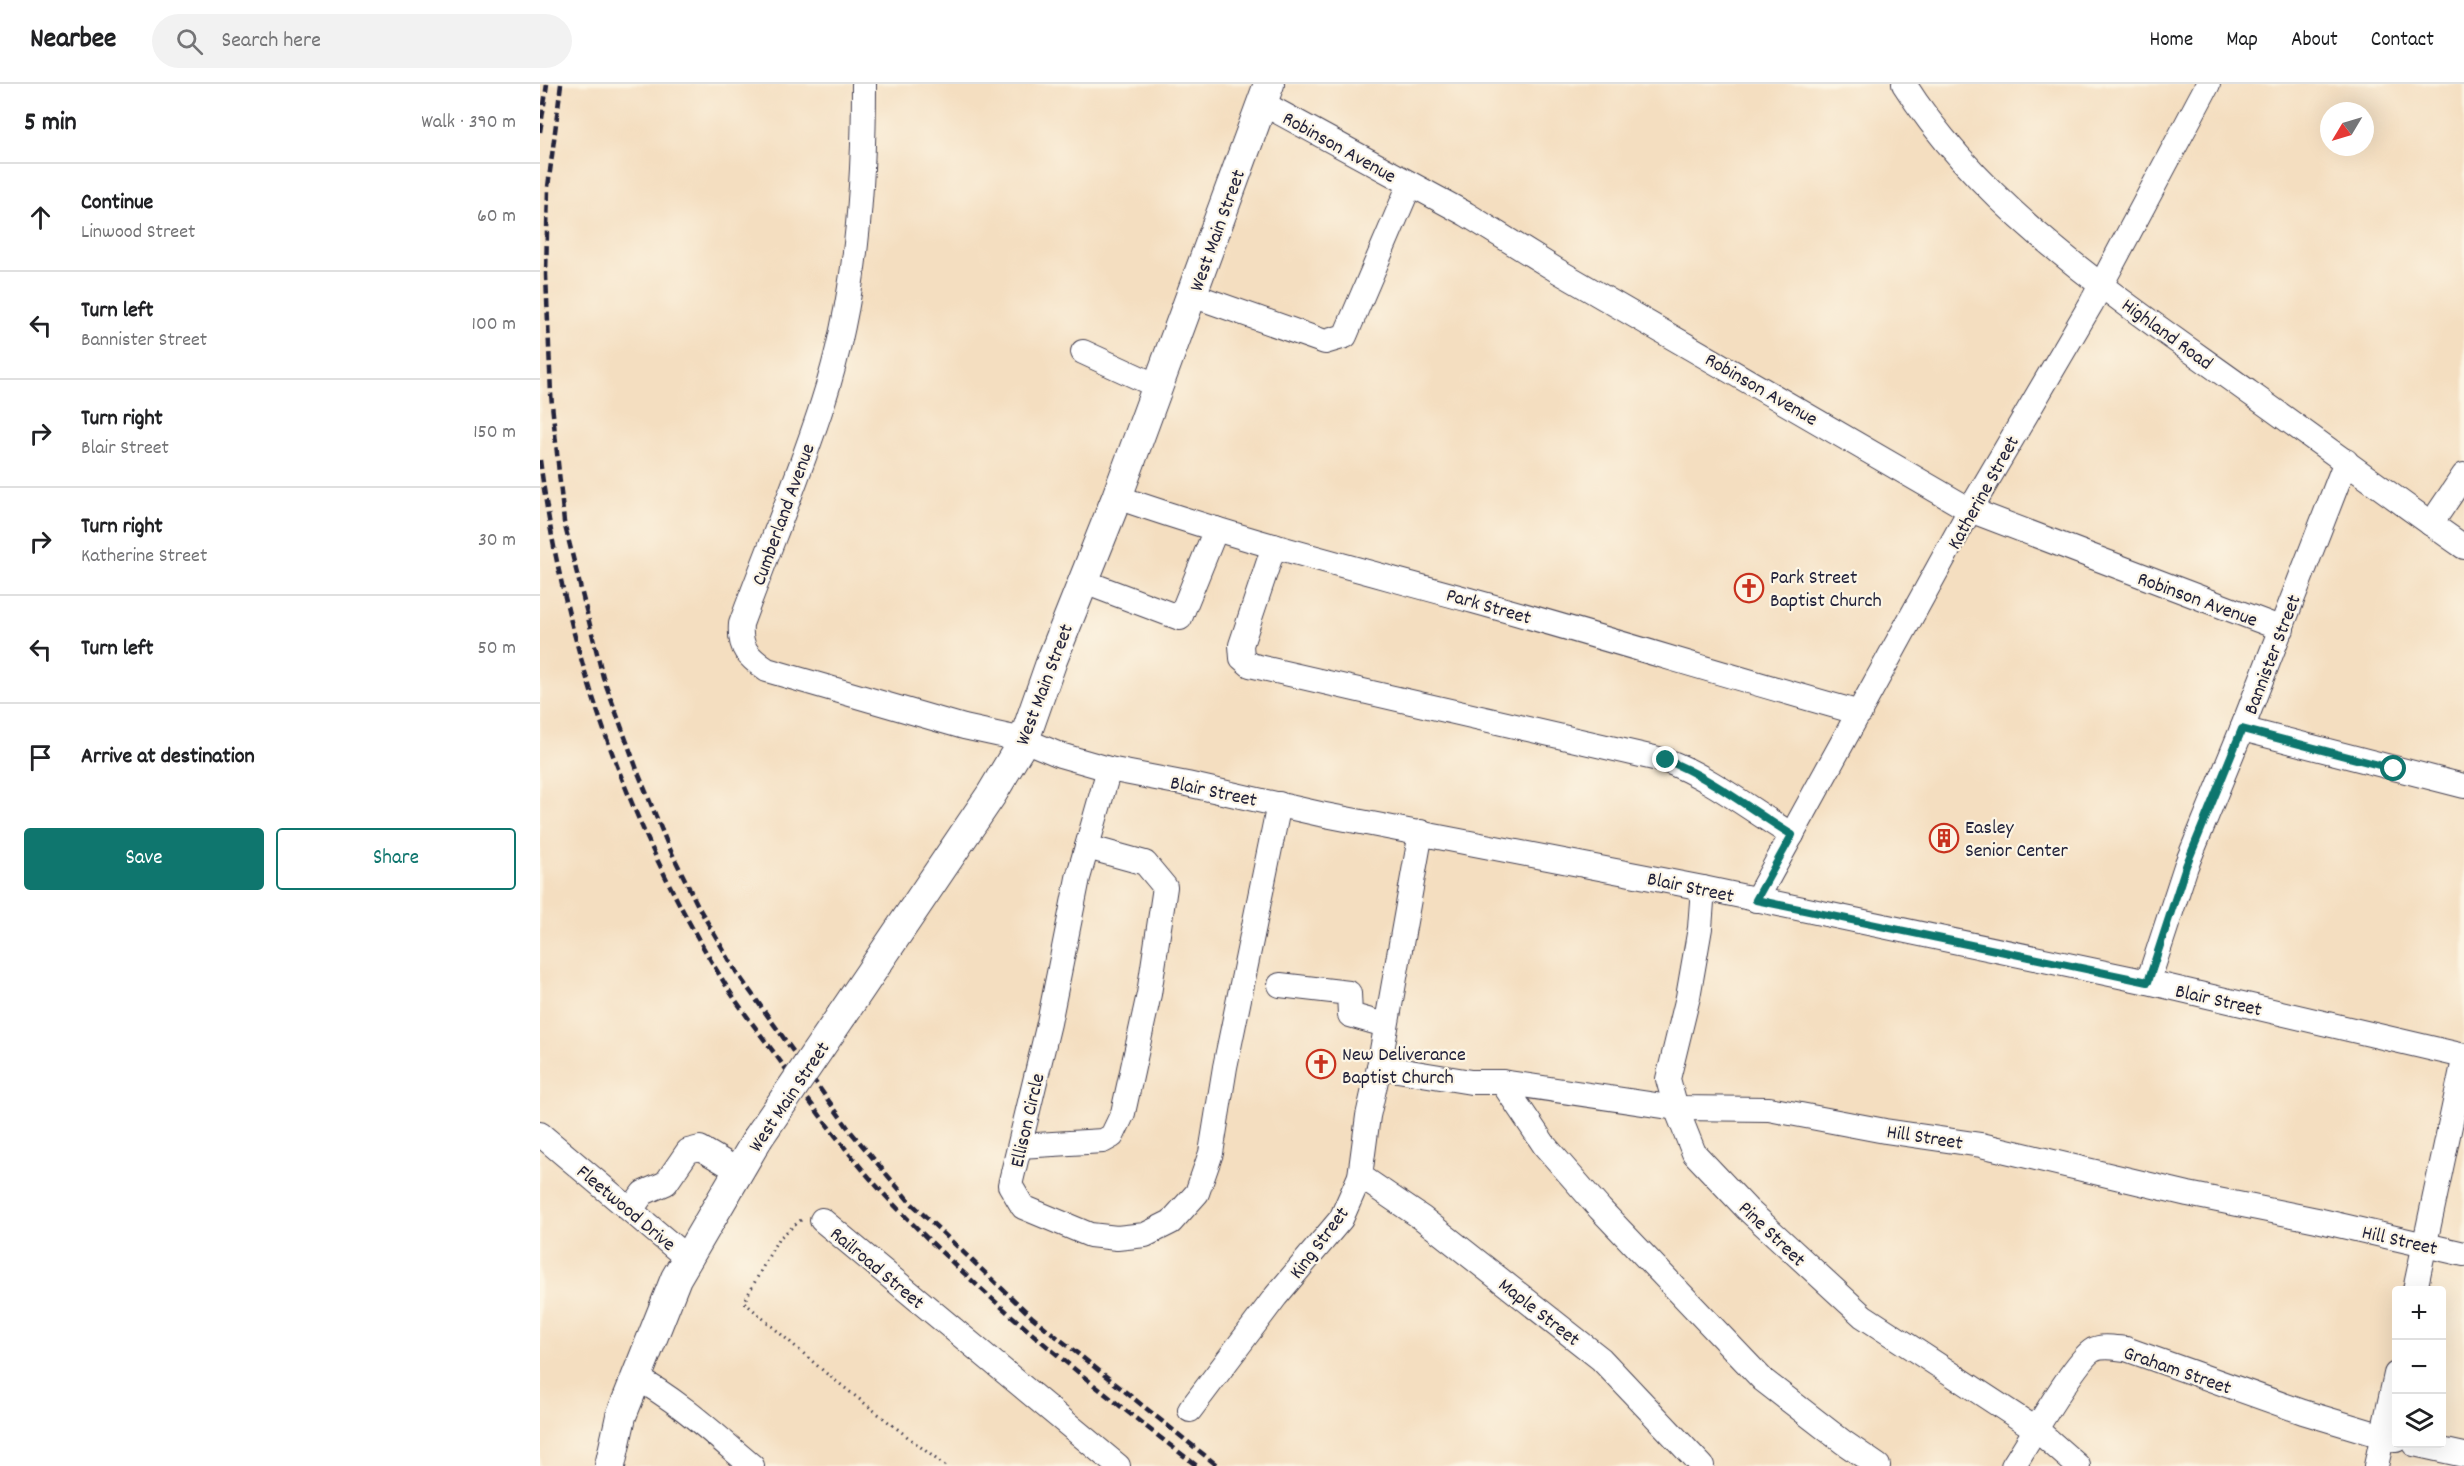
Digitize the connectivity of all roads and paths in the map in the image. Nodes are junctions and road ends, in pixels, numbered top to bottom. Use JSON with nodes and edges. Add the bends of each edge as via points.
{"nodes":[{"id":1,"x":864,"y":84,"type":"edge"},
{"id":2,"x":1904,"y":84,"type":"edge"},
{"id":3,"x":2208,"y":84,"type":"edge"},
{"id":4,"x":1266,"y":94,"type":"edge"},
{"id":5,"x":1410,"y":184,"type":"junction"},
{"id":6,"x":2101,"y":284,"type":"junction"},
{"id":7,"x":1192,"y":294,"type":"junction"},
{"id":8,"x":1083,"y":352,"type":"dead end"},
{"id":9,"x":1157,"y":386,"type":"junction"},
{"id":10,"x":2346,"y":461,"type":"junction"},
{"id":11,"x":2464,"y":476,"type":"edge"},
{"id":12,"x":1117,"y":497,"type":"junction"},
{"id":13,"x":1970,"y":510,"type":"junction"},
{"id":14,"x":2431,"y":524,"type":"junction"},
{"id":15,"x":1216,"y":530,"type":"junction"},
{"id":16,"x":1274,"y":546,"type":"junction"},
{"id":17,"x":2464,"y":547,"type":"edge"},
{"id":18,"x":1082,"y":581,"type":"junction"},
{"id":19,"x":2282,"y":629,"type":"junction"},
{"id":20,"x":1860,"y":713,"type":"junction"},
{"id":21,"x":2242,"y":729,"type":"junction"},
{"id":22,"x":1024,"y":740,"type":"junction"},
{"id":23,"x":1109,"y":769,"type":"junction"},
{"id":24,"x":2464,"y":786,"type":"edge"},
{"id":25,"x":1279,"y":804,"type":"junction"},
{"id":26,"x":1421,"y":832,"type":"junction"},
{"id":27,"x":1792,"y":835,"type":"junction"},
{"id":28,"x":1087,"y":847,"type":"junction"},
{"id":29,"x":1703,"y":888,"type":"junction"},
{"id":30,"x":1756,"y":900,"type":"junction"},
{"id":31,"x":2148,"y":982,"type":"junction"},
{"id":32,"x":1280,"y":985,"type":"dead end"},
{"id":33,"x":1385,"y":1025,"type":"junction"},
{"id":34,"x":2464,"y":1058,"type":"edge"},
{"id":35,"x":1379,"y":1067,"type":"junction"},
{"id":36,"x":1502,"y":1082,"type":"junction"},
{"id":37,"x":1676,"y":1108,"type":"junction"},
{"id":38,"x":540,"y":1134,"type":"edge"},
{"id":39,"x":1020,"y":1146,"type":"junction"},
{"id":40,"x":739,"y":1171,"type":"junction"},
{"id":41,"x":1360,"y":1176,"type":"junction"},
{"id":42,"x":631,"y":1210,"type":"junction"},
{"id":43,"x":822,"y":1220,"type":"joint"},
{"id":44,"x":2424,"y":1245,"type":"junction"},
{"id":45,"x":2464,"y":1254,"type":"edge"},
{"id":46,"x":687,"y":1258,"type":"junction"},
{"id":47,"x":2416,"y":1286,"type":"edge"},
{"id":48,"x":635,"y":1377,"type":"junction"},
{"id":49,"x":2395,"y":1394,"type":"edge"},
{"id":50,"x":1190,"y":1410,"type":"dead end"},
{"id":51,"x":2037,"y":1430,"type":"junction"},
{"id":52,"x":2390,"y":1438,"type":"edge"},
{"id":53,"x":2435,"y":1448,"type":"edge"},
{"id":54,"x":2464,"y":1455,"type":"edge"},
{"id":55,"x":610,"y":1466,"type":"edge"},
{"id":56,"x":752,"y":1466,"type":"edge"},
{"id":57,"x":945,"y":1466,"type":"edge"},
{"id":58,"x":1118,"y":1466,"type":"edge"},
{"id":59,"x":1702,"y":1466,"type":"edge"},
{"id":60,"x":1878,"y":1466,"type":"edge"},
{"id":61,"x":2013,"y":1466,"type":"edge"},
{"id":62,"x":2078,"y":1466,"type":"edge"},
{"id":63,"x":2376,"y":1466,"type":"edge"}],
"edges":[{"from":1,"to":22,"type":"street","name":"Cumberland Avenue","via":[[859,209],[853,269],[841,328],[823,401],[741,624],[740,639],[754,661],[767,670],[964,727]]},
{"from":2,"to":6,"type":"street","name":"Highland Road","via":[[1954,152],[2046,240]]},
{"from":3,"to":6,"type":"street","name":"Katherine Street"},
{"from":4,"to":5,"type":"street","name":"Robinson Avenue"},
{"from":4,"to":7,"type":"main road","name":"West Main Street"},
{"from":5,"to":7,"type":"street","via":[[1345,336],[1325,342]]},
{"from":5,"to":13,"type":"street","name":"Robinson Avenue"},
{"from":6,"to":10,"type":"street","name":"Highland Road"},
{"from":6,"to":13,"type":"street","name":"Katherine Street"},
{"from":7,"to":9,"type":"main road","name":"West Main Street"},
{"from":8,"to":9,"type":"street"},
{"from":9,"to":12,"type":"main road","name":"West Main Street"},
{"from":10,"to":14,"type":"street","name":"Highland Road"},
{"from":10,"to":19,"type":"street","name":"Bannister Street"},
{"from":11,"to":14,"type":"street"},
{"from":12,"to":15,"type":"street","name":"Park Street"},
{"from":12,"to":18,"type":"main road","name":"West Main Street"},
{"from":13,"to":19,"type":"street","name":"Robinson Avenue"},
{"from":13,"to":20,"type":"street","name":"Katherine Street"},
{"from":14,"to":17,"type":"street","name":"Highland Road"},
{"from":15,"to":16,"type":"street","name":"Park Street"},
{"from":15,"to":18,"type":"street","via":[[1180,618]]},
{"from":16,"to":20,"type":"street","name":"Park Street"},
{"from":16,"to":27,"type":"street","via":[[1241,645],[1242,658],[1250,665],[1666,760],[1714,785]]},
{"from":18,"to":22,"type":"main road","name":"West Main Street"},
{"from":19,"to":21,"type":"street","name":"Bannister Street"},
{"from":20,"to":27,"type":"street","name":"Katherine Street"},
{"from":21,"to":24,"type":"street"},
{"from":21,"to":31,"type":"street","name":"Bannister Street","via":[[2186,866]]},
{"from":22,"to":23,"type":"street","name":"Blair Street"},
{"from":22,"to":40,"type":"main road","name":"West Main Street","bridge":true},
{"from":23,"to":25,"type":"street","name":"Blair Street"},
{"from":23,"to":28,"type":"street","name":"Ellison Circle"},
{"from":25,"to":26,"type":"street","name":"Blair Street"},
{"from":25,"to":39,"type":"street","name":"Ellison Circle","via":[[1211,1153],[1197,1193],[1171,1222],[1145,1235],[1090,1235],[1023,1207],[1010,1185]]},
{"from":26,"to":29,"type":"street","name":"Blair Street"},
{"from":26,"to":33,"type":"street","name":"King Street"},
{"from":27,"to":30,"type":"street","name":"Katherine Street"},
{"from":28,"to":39,"type":"street","name":"Ellison Circle"},
{"from":28,"to":39,"type":"street","via":[[1145,863],[1165,887],[1140,1038],[1122,1113],[1112,1136],[1103,1141]]},
{"from":29,"to":30,"type":"street","name":"Blair Street"},
{"from":29,"to":37,"type":"street","name":"Pine Street","via":[[1688,998],[1668,1079]]},
{"from":30,"to":31,"type":"street","name":"Blair Street"},
{"from":31,"to":34,"type":"street","name":"Blair Street"},
{"from":32,"to":33,"type":"street","via":[[1349,993],[1350,1015]]},
{"from":33,"to":35,"type":"street","name":"King Street"},
{"from":34,"to":44,"type":"street"},
{"from":35,"to":36,"type":"street","name":"Hill Street","via":[[1471,1082]]},
{"from":35,"to":41,"type":"street","name":"King Street"},
{"from":36,"to":37,"type":"street","name":"Hill Street"},
{"from":36,"to":60,"type":"street","via":[[1553,1155],[1600,1209],[1763,1380]]},
{"from":37,"to":44,"type":"street","name":"Hill Street","via":[[1769,1109],[1981,1145]]},
{"from":37,"to":51,"type":"street","name":"Pine Street","via":[[1694,1153],[1747,1209],[1863,1316]]},
{"from":38,"to":42,"type":"street","name":"Fleetwood Drive"},
{"from":40,"to":42,"type":"street","via":[[694,1148],[666,1183],[643,1193]]},
{"from":40,"to":46,"type":"main road","name":"West Main Street"},
{"from":41,"to":50,"type":"street","name":"King Street","via":[[1341,1219],[1276,1296]]},
{"from":41,"to":59,"type":"street","name":"Maple Street","via":[[1422,1218],[1601,1359]]},
{"from":42,"to":46,"type":"street","name":"Fleetwood Drive"},
{"from":43,"to":57,"type":"path","name":"Railroad Street","via":[[801,1220],[783,1234],[744,1302],[827,1374]]},
{"from":43,"to":58,"type":"street","name":"Railroad Street"},
{"from":44,"to":45,"type":"street","name":"Hill Street"},
{"from":44,"to":47,"type":"street"},
{"from":46,"to":48,"type":"main road","name":"West Main Street"},
{"from":48,"to":55,"type":"main road","name":"West Main Street"},
{"from":48,"to":56,"type":"street","via":[[652,1386]]},
{"from":49,"to":52,"type":"street"},
{"from":51,"to":52,"type":"street","name":"Graham Street","via":[[2074,1371],[2092,1351],[2104,1347],[2126,1349],[2303,1412]]},
{"from":51,"to":61,"type":"street","name":"Graham Street"},
{"from":51,"to":62,"type":"street","name":"Pine Street"},
{"from":52,"to":63,"type":"street"},
{"from":53,"to":54,"type":"street"}]}
